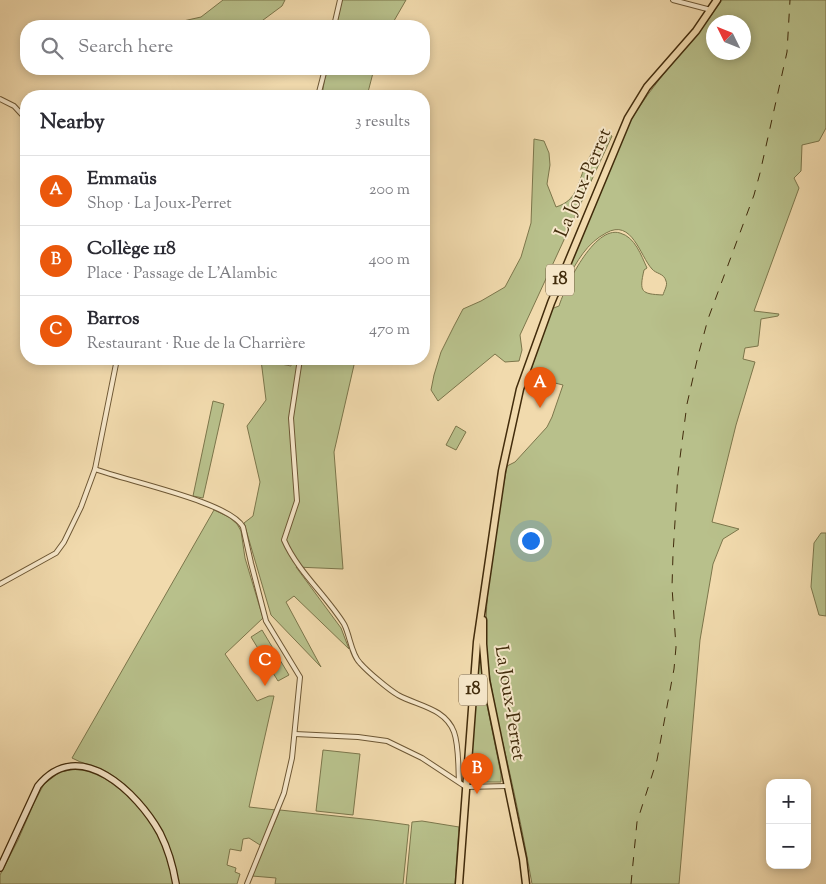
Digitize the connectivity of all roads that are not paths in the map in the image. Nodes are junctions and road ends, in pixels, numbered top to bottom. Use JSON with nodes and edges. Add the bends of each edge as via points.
{"nodes":[{"id":1,"x":340,"y":0,"type":"edge"},
{"id":2,"x":673,"y":0,"type":"edge"},
{"id":3,"x":717,"y":0,"type":"edge"},
{"id":4,"x":711,"y":10,"type":"junction"},
{"id":5,"x":335,"y":20,"type":"edge"},
{"id":6,"x":323,"y":75,"type":"edge"},
{"id":7,"x":319,"y":90,"type":"edge"},
{"id":8,"x":0,"y":99,"type":"edge"},
{"id":9,"x":20,"y":112,"type":"edge"},
{"id":10,"x":116,"y":365,"type":"edge"},
{"id":11,"x":299,"y":365,"type":"edge"},
{"id":12,"x":95,"y":469,"type":"junction"},
{"id":13,"x":0,"y":584,"type":"edge"},
{"id":14,"x":484,"y":594,"type":"junction"},
{"id":15,"x":295,"y":734,"type":"junction"},
{"id":16,"x":459,"y":782,"type":"junction"},
{"id":17,"x":507,"y":786,"type":"junction"},
{"id":18,"x":466,"y":787,"type":"junction"},
{"id":19,"x":0,"y":868,"type":"edge"},
{"id":20,"x":176,"y":884,"type":"edge"},
{"id":21,"x":247,"y":884,"type":"edge"},
{"id":22,"x":459,"y":884,"type":"edge"},
{"id":23,"x":526,"y":884,"type":"edge"}],
"edges":[{"from":1,"to":5,"type":"street"},
{"from":2,"to":4,"type":"street"},
{"from":3,"to":4,"type":"main road","name":"La Joux-Perret","number":"18"},
{"from":4,"to":14,"type":"main road","name":"La Joux-Perret","number":"18","via":[[652,81],[628,118],[551,303],[528,364],[511,425]]},
{"from":6,"to":7,"type":"street"},
{"from":8,"to":9,"type":"street"},
{"from":10,"to":12,"type":"street"},
{"from":11,"to":16,"type":"street","via":[[291,418],[297,501],[284,540],[299,566],[344,625],[358,661],[398,694],[433,709],[448,722],[456,739]]},
{"from":12,"to":13,"type":"street","via":[[81,507],[56,553]]},
{"from":12,"to":15,"type":"street","via":[[202,502],[226,511],[240,522],[266,621],[300,676]]},
{"from":14,"to":17,"type":"main road","name":"La Joux-Perret","number":"18","via":[[486,680]]},
{"from":14,"to":18,"type":"main road","name":"La Joux-Perret","number":"18","via":[[477,642]]},
{"from":15,"to":16,"type":"street","via":[[387,741]]},
{"from":15,"to":21,"type":"street","via":[[284,793]]},
{"from":16,"to":18,"type":"street"},
{"from":17,"to":18,"type":"street"},
{"from":17,"to":23,"type":"main road","number":"18"},
{"from":18,"to":22,"type":"main road","number":"18"},
{"from":19,"to":20,"type":"main road","via":[[43,780],[62,768],[82,766],[104,775],[138,803],[164,843]]}]}
